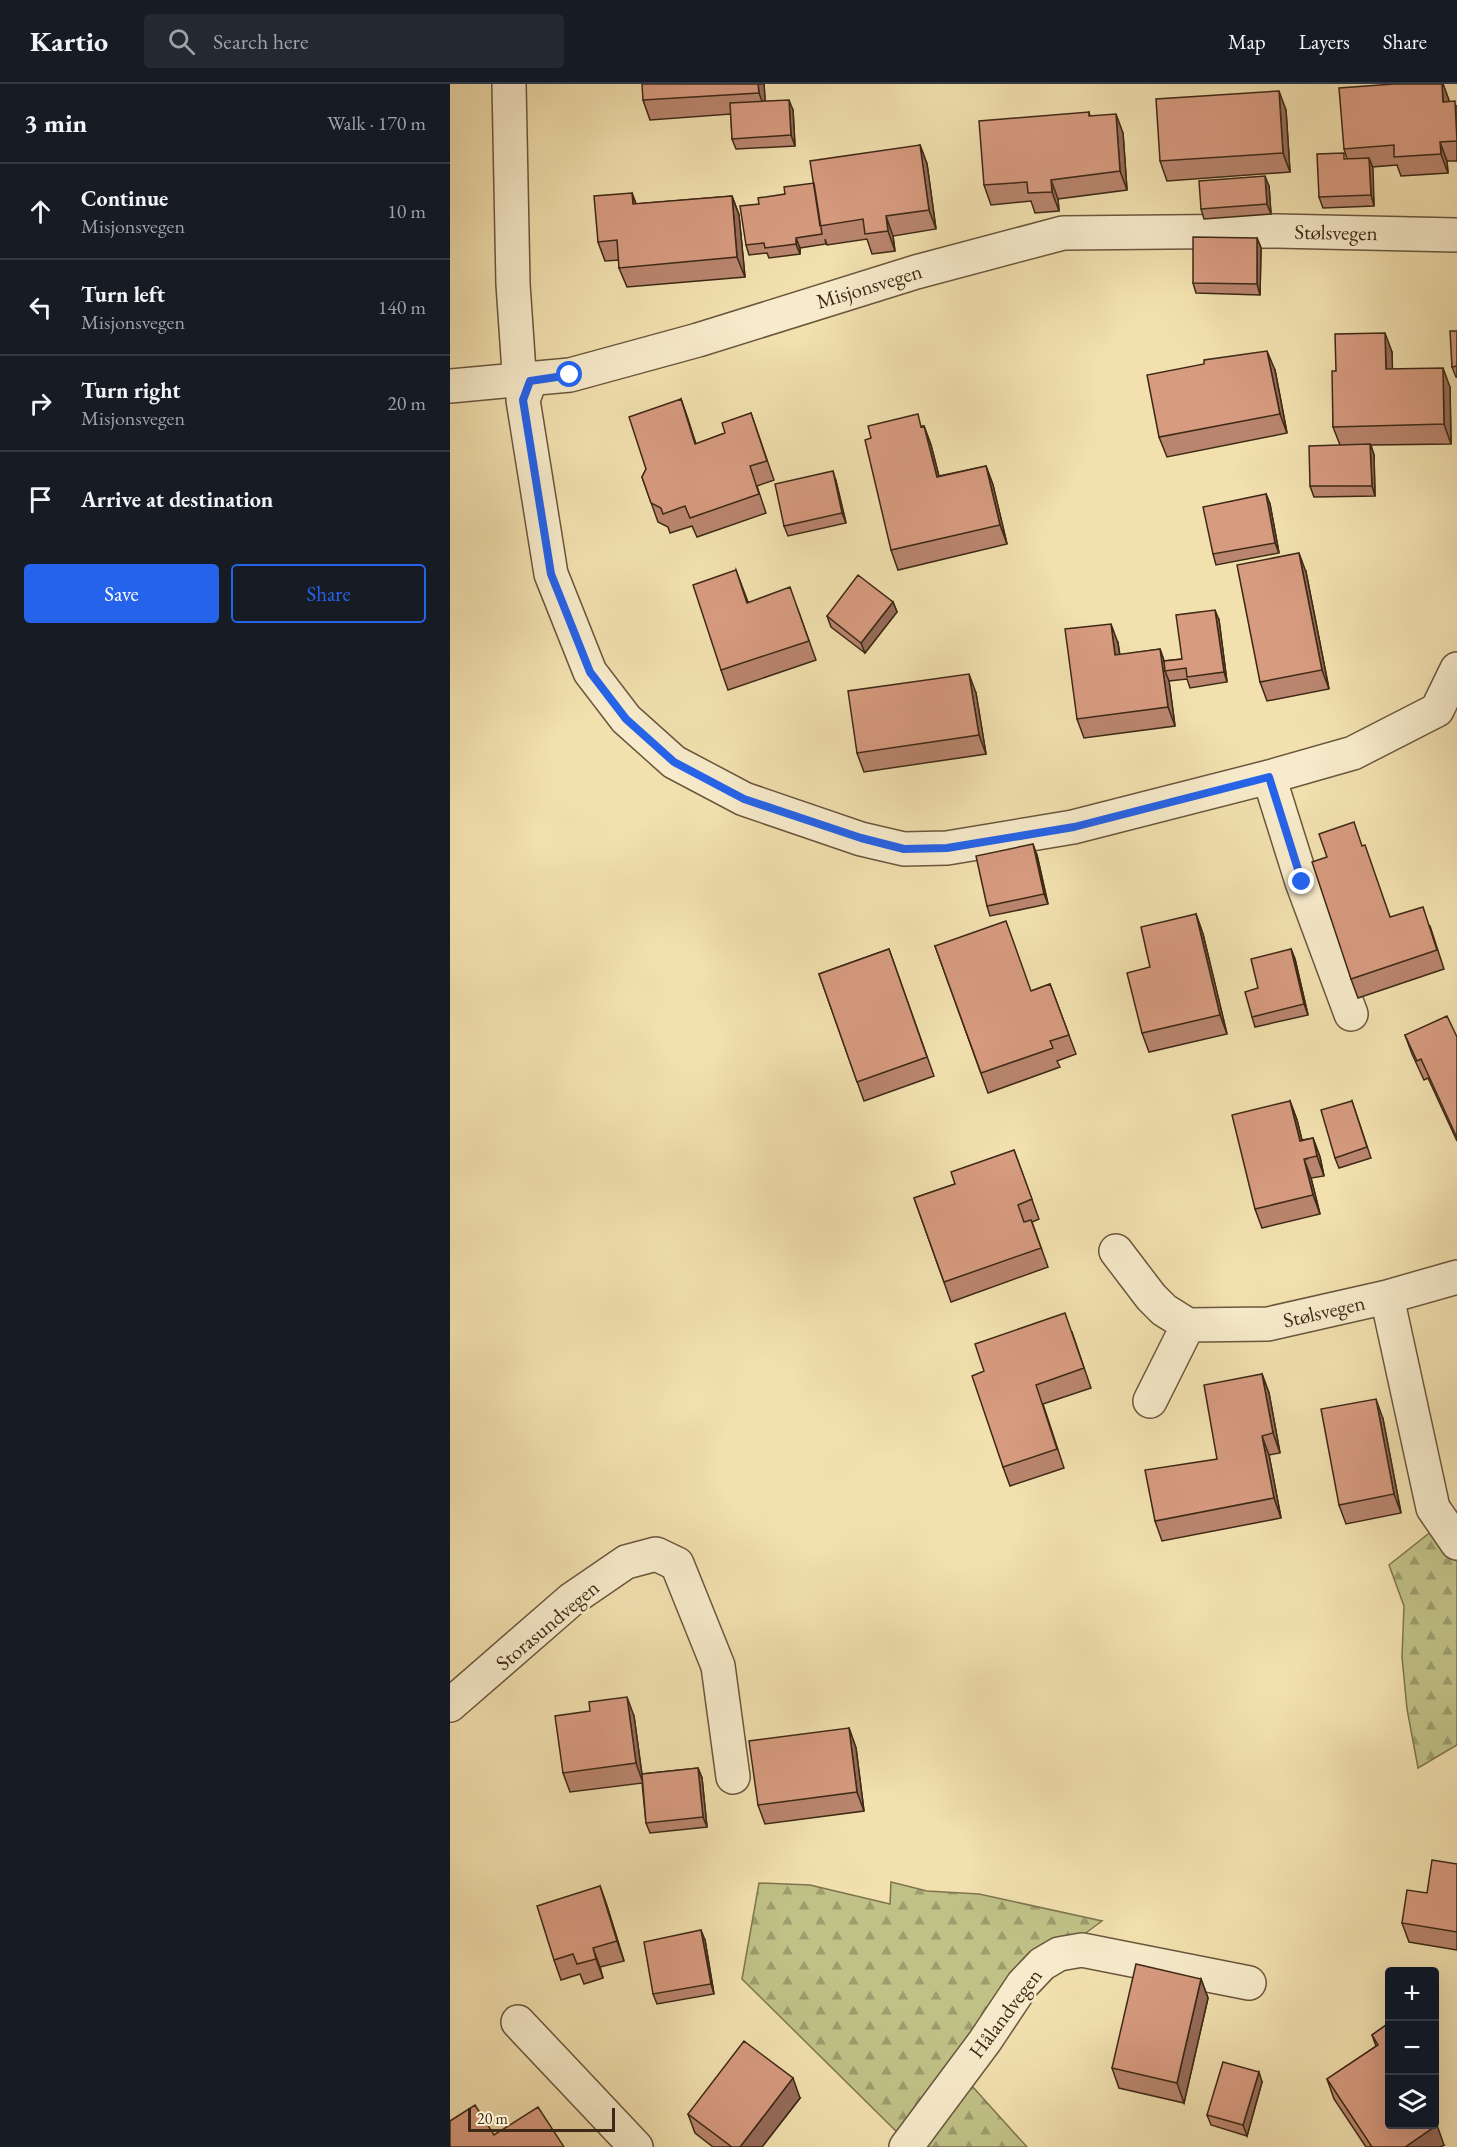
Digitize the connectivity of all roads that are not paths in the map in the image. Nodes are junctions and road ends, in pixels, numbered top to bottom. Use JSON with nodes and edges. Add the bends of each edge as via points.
{"nodes":[{"id":1,"x":509,"y":84,"type":"edge"},
{"id":2,"x":1215,"y":232,"type":"joint"},
{"id":3,"x":1457,"y":236,"type":"edge"},
{"id":4,"x":530,"y":381,"type":"junction"},
{"id":5,"x":450,"y":387,"type":"edge"},
{"id":6,"x":1457,"y":669,"type":"edge"},
{"id":7,"x":1447,"y":718,"type":"edge"},
{"id":8,"x":1269,"y":777,"type":"junction"},
{"id":9,"x":1351,"y":1014,"type":"dead end"},
{"id":10,"x":1116,"y":1251,"type":"dead end"},
{"id":11,"x":1457,"y":1277,"type":"edge"},
{"id":12,"x":1387,"y":1296,"type":"junction"},
{"id":13,"x":1188,"y":1325,"type":"junction"},
{"id":14,"x":1150,"y":1401,"type":"dead end"},
{"id":15,"x":1457,"y":1542,"type":"edge"},
{"id":16,"x":450,"y":1705,"type":"edge"},
{"id":17,"x":733,"y":1778,"type":"dead end"},
{"id":18,"x":1249,"y":1983,"type":"dead end"},
{"id":19,"x":518,"y":2022,"type":"dead end"},
{"id":20,"x":636,"y":2147,"type":"edge"},
{"id":21,"x":906,"y":2147,"type":"edge"}],
"edges":[{"from":1,"to":4,"type":"street","via":[[519,372]]},
{"from":2,"to":3,"type":"street","name":"Stølsvegen"},
{"from":2,"to":4,"type":"street","name":"Misjonsvegen","via":[[1046,236],[643,356]]},
{"from":4,"to":5,"type":"street","name":"Misjonsvegen"},
{"from":4,"to":8,"type":"street","via":[[523,400],[551,574],[590,672],[626,719],[684,768],[744,799],[904,849],[947,848],[1074,827]]},
{"from":6,"to":7,"type":"street"},
{"from":7,"to":8,"type":"street","via":[[1353,753]]},
{"from":8,"to":9,"type":"street","via":[[1302,882]]},
{"from":10,"to":13,"type":"street","via":[[1151,1297]]},
{"from":11,"to":12,"type":"street","name":"Stølsvegen"},
{"from":12,"to":13,"type":"street","name":"Stølsvegen","via":[[1268,1324]]},
{"from":12,"to":15,"type":"street","via":[[1433,1508]]},
{"from":13,"to":14,"type":"street"},
{"from":16,"to":17,"type":"street","name":"Storasundvegen","via":[[572,1599],[626,1562],[656,1554],[677,1564],[718,1666]]},
{"from":18,"to":21,"type":"street","name":"Hålandvegen","via":[[1082,1950],[1059,1954],[1042,1964],[1023,1984]]},
{"from":19,"to":20,"type":"street"}]}
